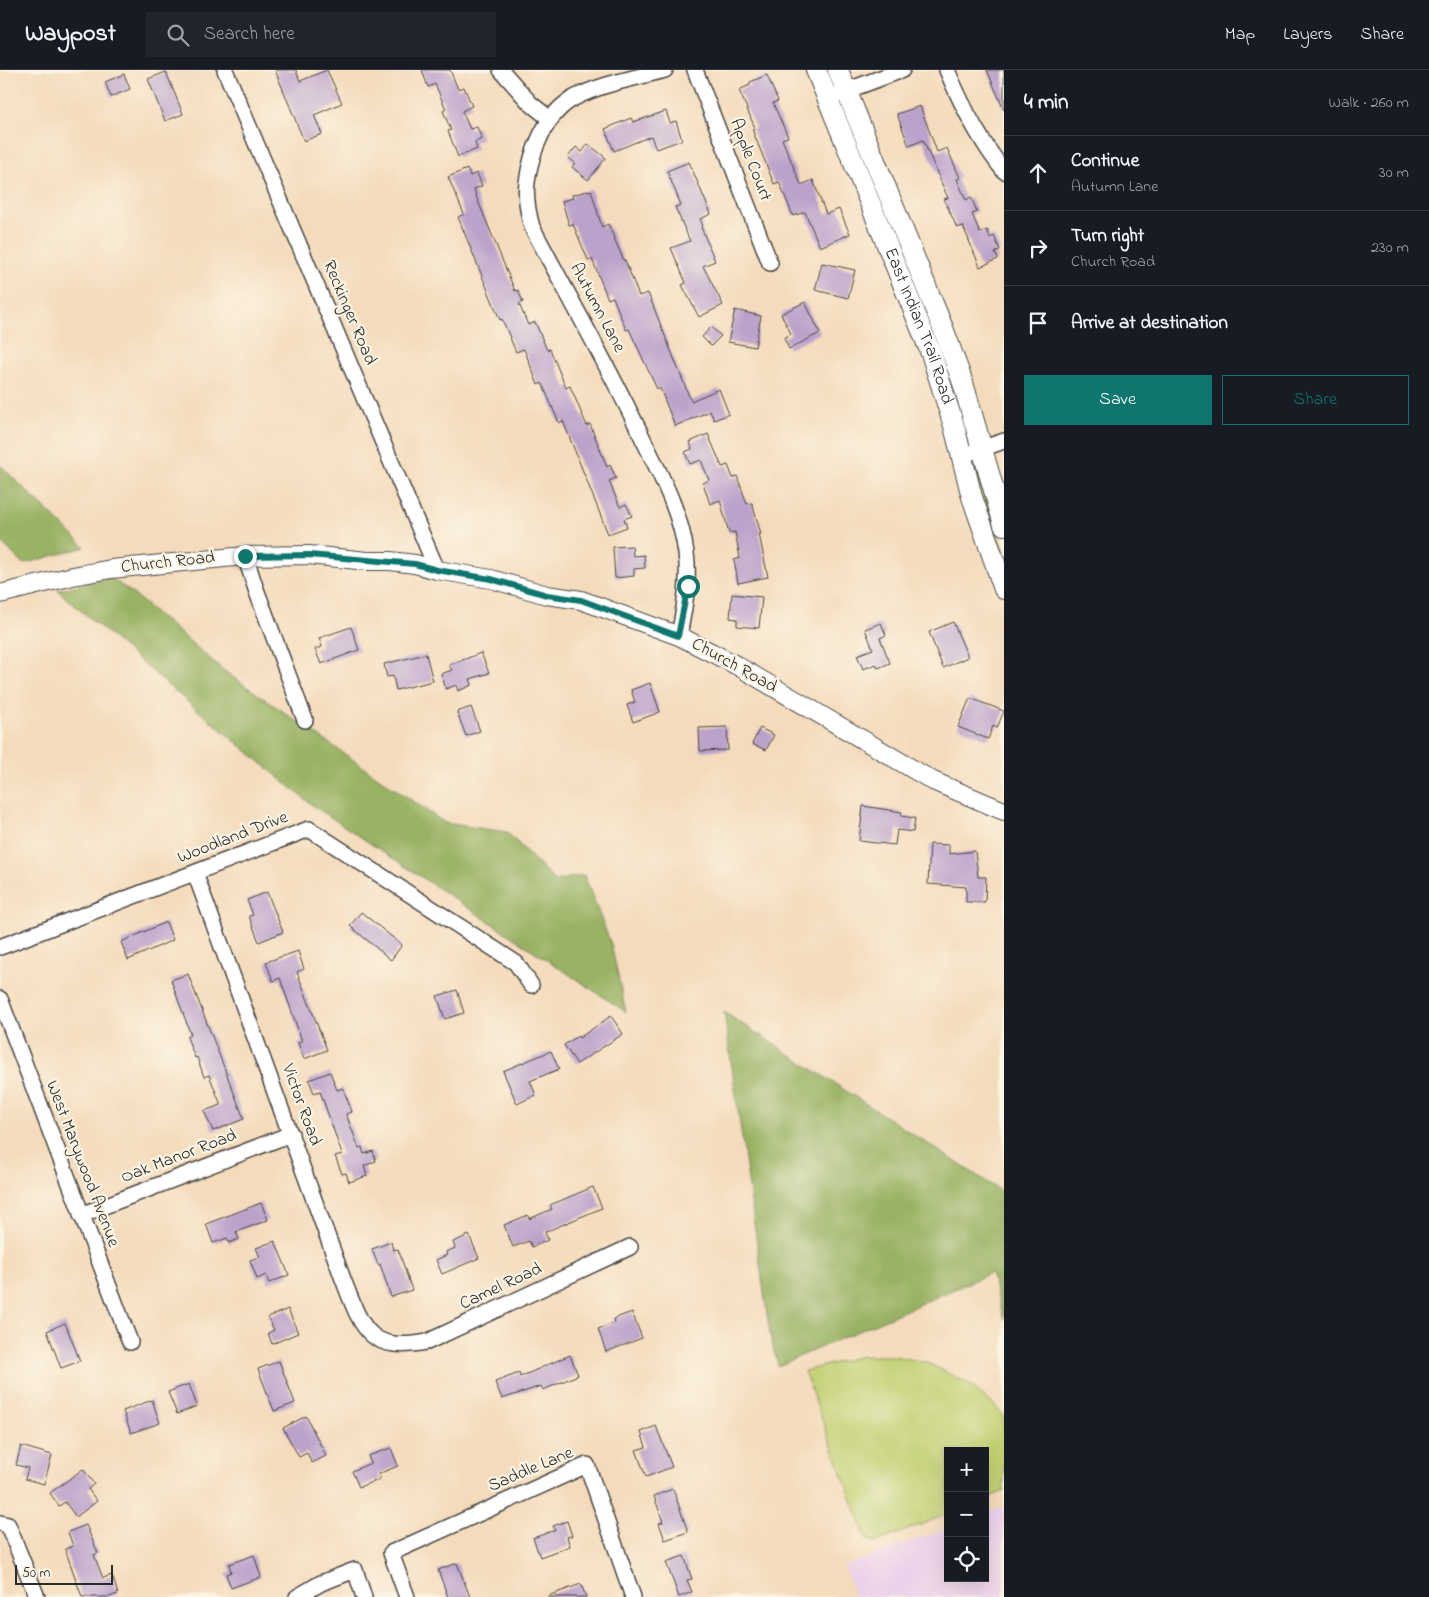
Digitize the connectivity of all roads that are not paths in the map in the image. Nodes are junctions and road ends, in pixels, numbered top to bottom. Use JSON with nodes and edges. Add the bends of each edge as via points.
{"nodes":[{"id":1,"x":225,"y":70,"type":"edge"},
{"id":2,"x":501,"y":70,"type":"edge"},
{"id":3,"x":665,"y":70,"type":"edge"},
{"id":4,"x":696,"y":70,"type":"edge"},
{"id":5,"x":816,"y":70,"type":"edge"},
{"id":6,"x":838,"y":70,"type":"edge"},
{"id":7,"x":902,"y":70,"type":"edge"},
{"id":8,"x":947,"y":70,"type":"edge"},
{"id":9,"x":848,"y":91,"type":"junction"},
{"id":10,"x":827,"y":98,"type":"junction"},
{"id":11,"x":550,"y":119,"type":"junction"},
{"id":12,"x":1004,"y":171,"type":"edge"},
{"id":13,"x":770,"y":263,"type":"dead end"},
{"id":14,"x":1004,"y":441,"type":"edge"},
{"id":15,"x":982,"y":449,"type":"junction"},
{"id":16,"x":962,"y":456,"type":"junction"},
{"id":17,"x":1004,"y":525,"type":"edge"},
{"id":18,"x":245,"y":556,"type":"junction"},
{"id":19,"x":437,"y":570,"type":"junction"},
{"id":20,"x":1004,"y":589,"type":"edge"},
{"id":21,"x":0,"y":594,"type":"edge"},
{"id":22,"x":678,"y":636,"type":"junction"},
{"id":23,"x":305,"y":720,"type":"dead end"},
{"id":24,"x":1004,"y":812,"type":"edge"},
{"id":25,"x":195,"y":872,"type":"junction"},
{"id":26,"x":0,"y":947,"type":"edge"},
{"id":27,"x":530,"y":985,"type":"dead end"},
{"id":28,"x":0,"y":999,"type":"edge"},
{"id":29,"x":291,"y":1134,"type":"junction"},
{"id":30,"x":80,"y":1215,"type":"junction"},
{"id":31,"x":630,"y":1247,"type":"dead end"},
{"id":32,"x":130,"y":1342,"type":"dead end"},
{"id":33,"x":384,"y":1342,"type":"joint"},
{"id":34,"x":4,"y":1524,"type":"edge"},
{"id":35,"x":37,"y":1597,"type":"edge"},
{"id":36,"x":297,"y":1597,"type":"edge"},
{"id":37,"x":364,"y":1597,"type":"edge"},
{"id":38,"x":407,"y":1597,"type":"edge"},
{"id":39,"x":634,"y":1597,"type":"edge"}],
"edges":[{"from":1,"to":19,"type":"street","name":"Reckinger Road"},
{"from":2,"to":11,"type":"street","via":[[530,103]]},
{"from":3,"to":11,"type":"street","name":"Autumn Lane","via":[[596,88],[572,99]]},
{"from":4,"to":13,"type":"street","name":"Apple Court"},
{"from":5,"to":10,"type":"main road","name":"East Indian Trail Road"},
{"from":6,"to":9,"type":"main road","name":"East Indian Trail Road"},
{"from":7,"to":9,"type":"street"},
{"from":8,"to":12,"type":"street","via":[[967,116]]},
{"from":9,"to":10,"type":"street"},
{"from":9,"to":15,"type":"main road","name":"East Indian Trail Road","via":[[943,328]]},
{"from":10,"to":16,"type":"main road","name":"East Indian Trail Road","via":[[931,353]]},
{"from":11,"to":22,"type":"street","name":"Autumn Lane","via":[[531,160],[527,183],[532,228],[624,398],[681,526],[687,554],[688,586]]},
{"from":14,"to":15,"type":"street"},
{"from":15,"to":16,"type":"street"},
{"from":15,"to":17,"type":"main road","name":"East Indian Trail Road"},
{"from":16,"to":20,"type":"main road","name":"East Indian Trail Road","via":[[972,498]]},
{"from":18,"to":19,"type":"street","name":"Church Road","via":[[309,555],[390,561]]},
{"from":18,"to":21,"type":"street","name":"Church Road","via":[[111,569]]},
{"from":18,"to":23,"type":"street"},
{"from":19,"to":22,"type":"street","name":"Church Road","via":[[581,600]]},
{"from":22,"to":24,"type":"street","name":"Church Road","via":[[736,665],[933,781]]},
{"from":25,"to":26,"type":"street","name":"Woodland Drive"},
{"from":25,"to":27,"type":"street","name":"Woodland Drive","via":[[309,829],[516,963]]},
{"from":25,"to":29,"type":"street","name":"Victor Road"},
{"from":28,"to":30,"type":"street","name":"West Marywood Avenue"},
{"from":29,"to":30,"type":"street","name":"Oak Manor Road"},
{"from":29,"to":33,"type":"street","name":"Victor Road","via":[[356,1314],[367,1330]]},
{"from":30,"to":32,"type":"street","name":"West Marywood Avenue"},
{"from":31,"to":33,"type":"street","name":"Camel Road","via":[[427,1342],[407,1346]]},
{"from":34,"to":35,"type":"street"},
{"from":36,"to":37,"type":"street","via":[[321,1583],[355,1570]]},
{"from":38,"to":39,"type":"street","name":"Saddle Lane","via":[[391,1553],[587,1465]]}]}
